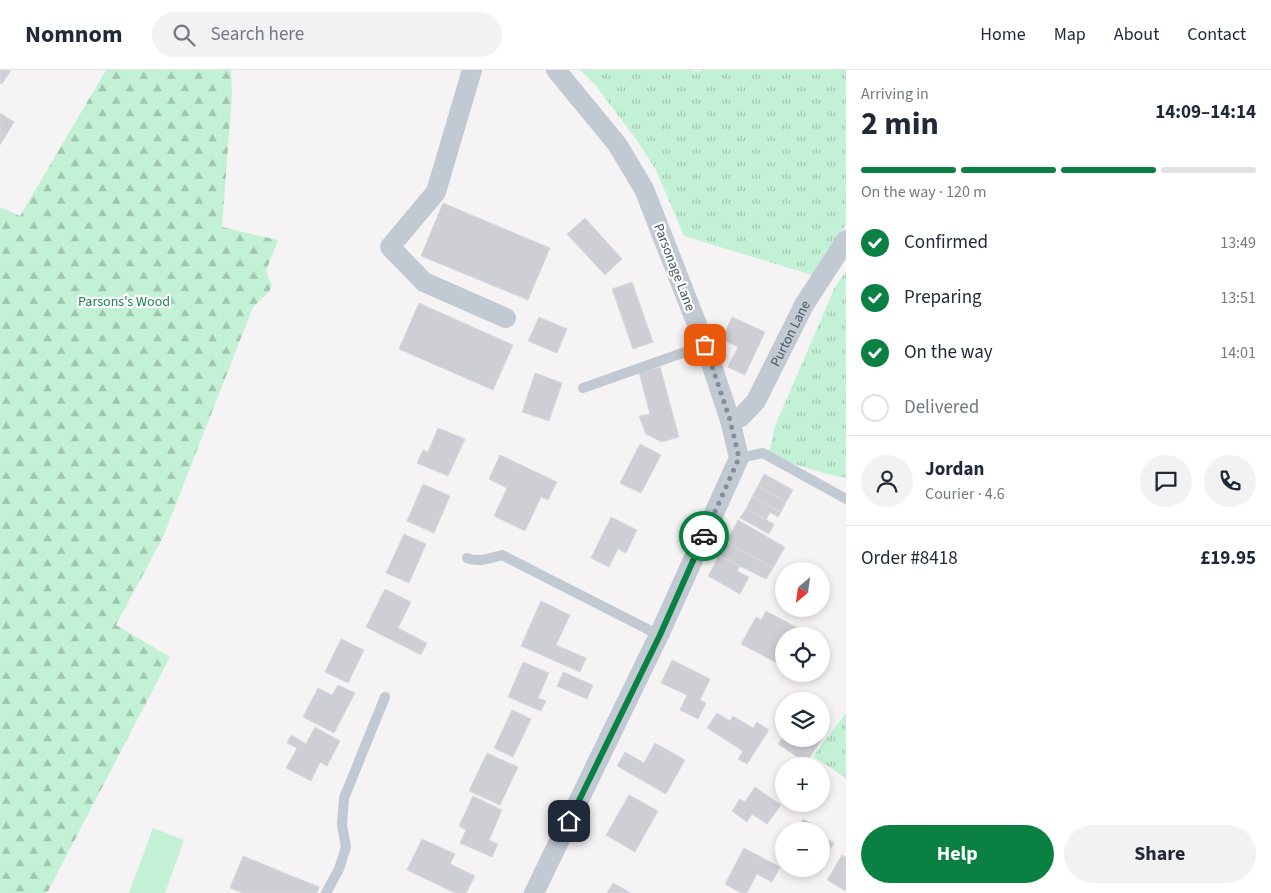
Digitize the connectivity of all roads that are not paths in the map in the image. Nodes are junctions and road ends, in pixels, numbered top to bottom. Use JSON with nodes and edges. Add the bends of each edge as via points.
{"nodes":[{"id":1,"x":472,"y":70,"type":"edge"},
{"id":2,"x":556,"y":70,"type":"edge"},
{"id":3,"x":846,"y":240,"type":"edge"},
{"id":4,"x":506,"y":318,"type":"dead end"},
{"id":5,"x":705,"y":345,"type":"junction"},
{"id":6,"x":583,"y":388,"type":"dead end"},
{"id":7,"x":730,"y":420,"type":"junction"},
{"id":8,"x":739,"y":458,"type":"junction"},
{"id":9,"x":846,"y":499,"type":"edge"},
{"id":10,"x":467,"y":558,"type":"dead end"},
{"id":11,"x":660,"y":635,"type":"junction"},
{"id":12,"x":385,"y":697,"type":"dead end"},
{"id":13,"x":326,"y":893,"type":"edge"},
{"id":14,"x":534,"y":893,"type":"edge"}],
"edges":[{"from":1,"to":4,"type":"street","via":[[436,192],[390,247],[424,282]]},
{"from":2,"to":5,"type":"street","name":"Parsonage Lane","via":[[617,144],[644,189]]},
{"from":3,"to":7,"type":"street","name":"Purton Lane","via":[[804,305],[756,401],[741,417]]},
{"from":5,"to":6,"type":"lane"},
{"from":5,"to":7,"type":"street","name":"Parsonage Lane"},
{"from":7,"to":8,"type":"street","name":"Parsonage Lane"},
{"from":8,"to":9,"type":"lane","via":[[763,453]]},
{"from":8,"to":11,"type":"street"},
{"from":10,"to":11,"type":"lane","via":[[480,560],[502,555]]},
{"from":11,"to":14,"type":"street"},
{"from":12,"to":13,"type":"lane","via":[[344,798],[342,825],[346,847],[340,869]]}]}
